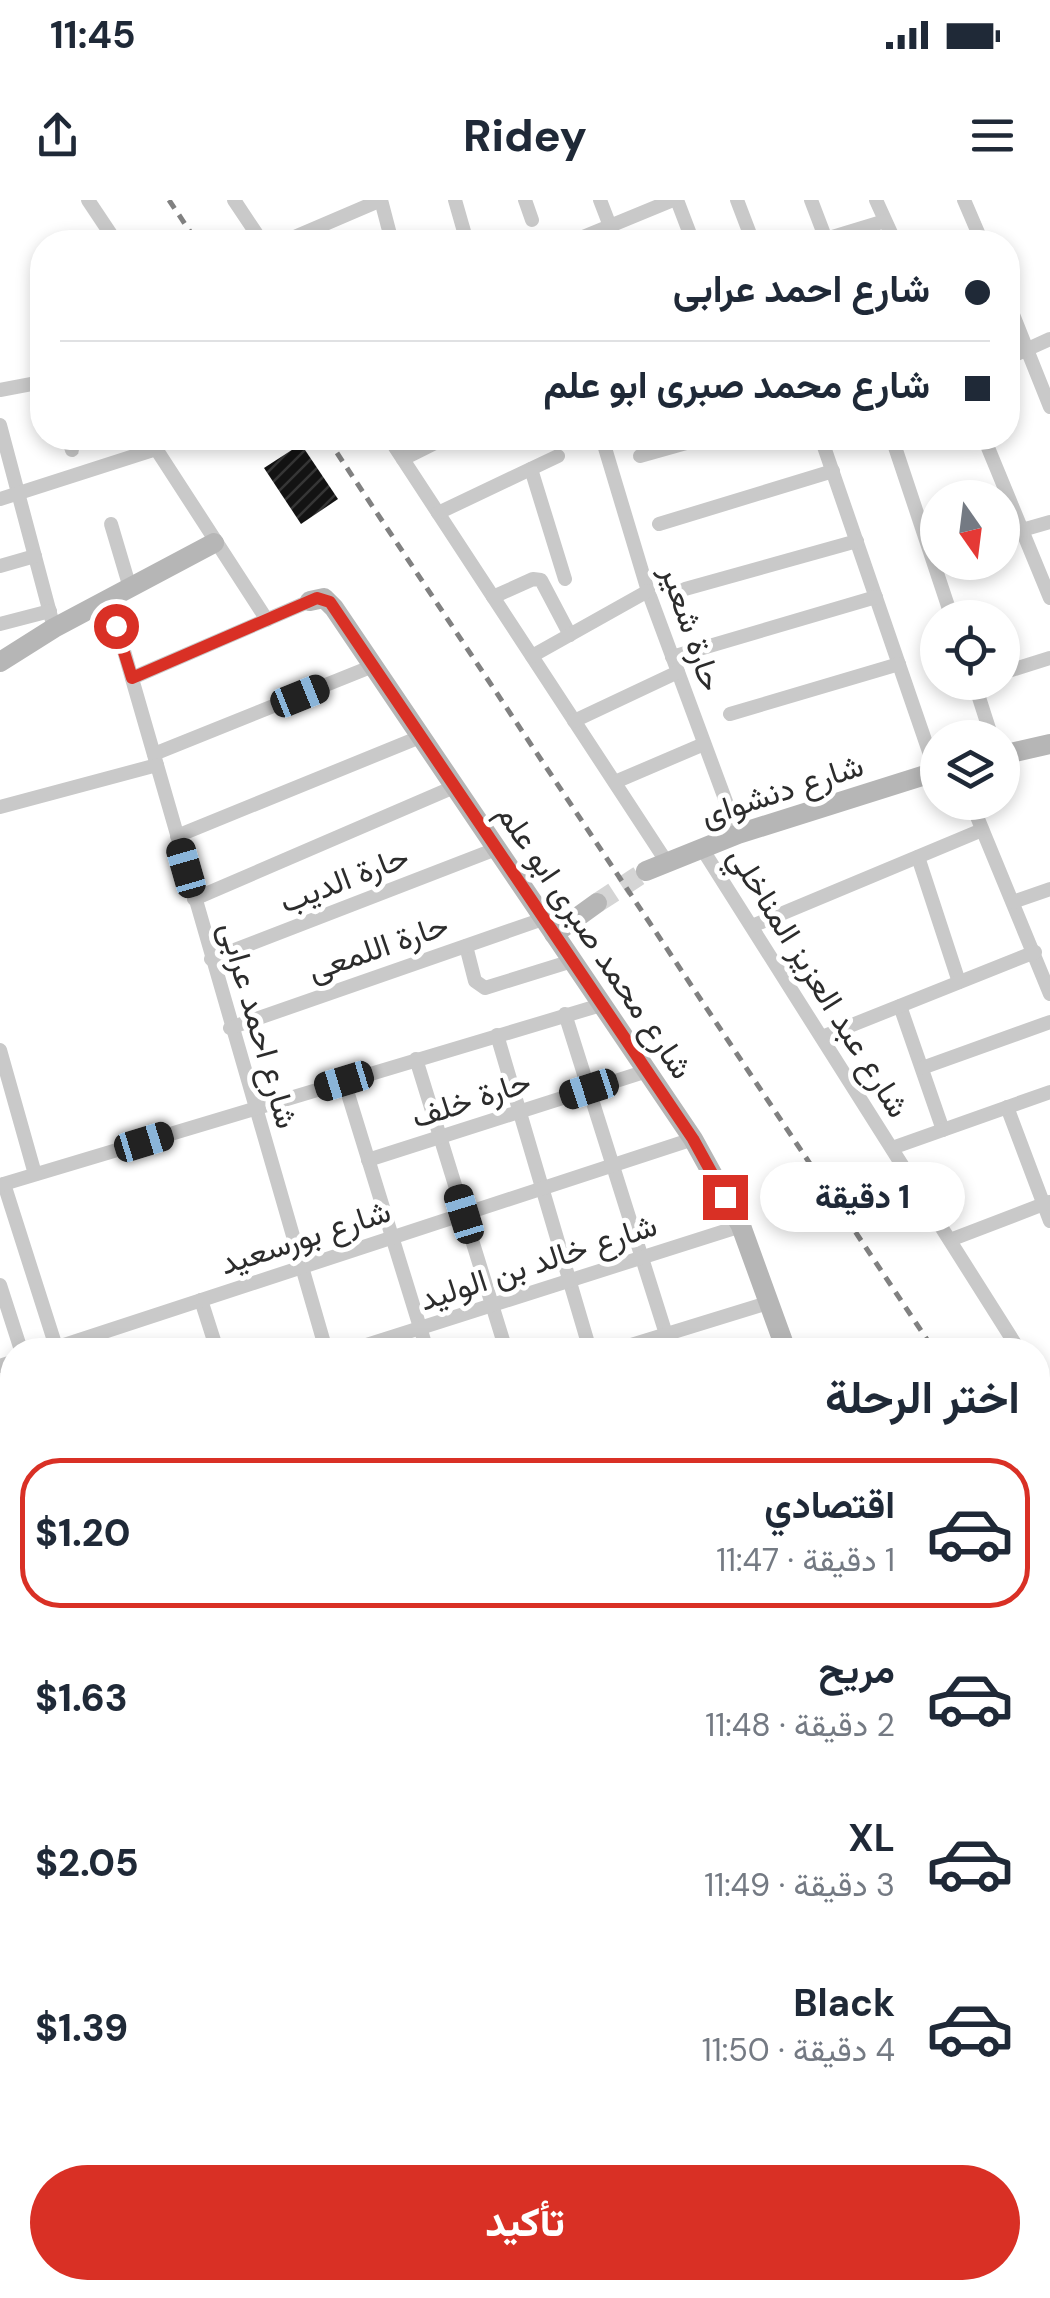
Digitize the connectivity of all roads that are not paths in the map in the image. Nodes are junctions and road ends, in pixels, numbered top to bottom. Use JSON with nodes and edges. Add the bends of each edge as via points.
{"nodes":[{"id":1,"x":88,"y":200,"type":"edge"},
{"id":2,"x":234,"y":200,"type":"edge"},
{"id":3,"x":381,"y":200,"type":"edge"},
{"id":4,"x":454,"y":200,"type":"edge"},
{"id":5,"x":525,"y":200,"type":"edge"},
{"id":6,"x":600,"y":200,"type":"edge"},
{"id":7,"x":675,"y":200,"type":"edge"},
{"id":8,"x":736,"y":200,"type":"edge"},
{"id":9,"x":811,"y":200,"type":"edge"},
{"id":10,"x":876,"y":200,"type":"edge"},
{"id":11,"x":964,"y":200,"type":"edge"},
{"id":12,"x":532,"y":220,"type":"dead end"},
{"id":13,"x":885,"y":221,"type":"junction"},
{"id":14,"x":610,"y":226,"type":"junction"},
{"id":15,"x":108,"y":230,"type":"edge"},
{"id":16,"x":254,"y":230,"type":"edge"},
{"id":17,"x":311,"y":230,"type":"edge"},
{"id":18,"x":389,"y":230,"type":"edge"},
{"id":19,"x":463,"y":230,"type":"edge"},
{"id":20,"x":600,"y":230,"type":"edge"},
{"id":21,"x":688,"y":230,"type":"edge"},
{"id":22,"x":749,"y":230,"type":"edge"},
{"id":23,"x":820,"y":230,"type":"edge"},
{"id":24,"x":857,"y":230,"type":"edge"},
{"id":25,"x":889,"y":230,"type":"edge"},
{"id":26,"x":977,"y":230,"type":"edge"},
{"id":27,"x":1020,"y":330,"type":"edge"},
{"id":28,"x":1050,"y":339,"type":"edge"},
{"id":29,"x":1028,"y":349,"type":"junction"},
{"id":30,"x":1020,"y":353,"type":"edge"},
{"id":31,"x":30,"y":384,"type":"edge"},
{"id":32,"x":0,"y":390,"type":"edge"},
{"id":33,"x":1050,"y":407,"type":"edge"},
{"id":34,"x":0,"y":425,"type":"edge"},
{"id":35,"x":3,"y":447,"type":"edge"},
{"id":36,"x":134,"y":450,"type":"edge"},
{"id":37,"x":157,"y":450,"type":"edge"},
{"id":38,"x":397,"y":450,"type":"edge"},
{"id":39,"x":421,"y":450,"type":"edge"},
{"id":40,"x":606,"y":450,"type":"edge"},
{"id":41,"x":661,"y":450,"type":"edge"},
{"id":42,"x":826,"y":450,"type":"edge"},
{"id":43,"x":896,"y":450,"type":"edge"},
{"id":44,"x":989,"y":450,"type":"edge"},
{"id":45,"x":558,"y":456,"type":"dead end"},
{"id":46,"x":640,"y":456,"type":"dead end"},
{"id":47,"x":403,"y":459,"type":"junction"},
{"id":48,"x":530,"y":469,"type":"junction"},
{"id":49,"x":833,"y":471,"type":"junction"},
{"id":50,"x":18,"y":494,"type":"junction"},
{"id":51,"x":0,"y":499,"type":"edge"},
{"id":52,"x":438,"y":513,"type":"junction"},
{"id":53,"x":1050,"y":522,"type":"edge"},
{"id":54,"x":111,"y":524,"type":"dead end"},
{"id":55,"x":659,"y":524,"type":"dead end"},
{"id":56,"x":1022,"y":530,"type":"junction"},
{"id":57,"x":857,"y":541,"type":"junction"},
{"id":58,"x":214,"y":543,"type":"junction"},
{"id":59,"x":35,"y":556,"type":"junction"},
{"id":60,"x":0,"y":566,"type":"edge"},
{"id":61,"x":565,"y":580,"type":"dead end"},
{"id":62,"x":130,"y":588,"type":"junction"},
{"id":63,"x":685,"y":589,"type":"dead end"},
{"id":64,"x":648,"y":591,"type":"junction"},
{"id":65,"x":493,"y":596,"type":"junction"},
{"id":66,"x":876,"y":597,"type":"junction"},
{"id":67,"x":1050,"y":598,"type":"edge"},
{"id":68,"x":108,"y":599,"type":"junction"},
{"id":69,"x":946,"y":600,"type":"edge"},
{"id":70,"x":310,"y":601,"type":"joint"},
{"id":71,"x":52,"y":619,"type":"junction"},
{"id":72,"x":267,"y":620,"type":"junction"},
{"id":73,"x":0,"y":624,"type":"edge"},
{"id":74,"x":570,"y":634,"type":"junction"},
{"id":75,"x":532,"y":656,"type":"junction"},
{"id":76,"x":672,"y":657,"type":"junction"},
{"id":77,"x":1050,"y":658,"type":"edge"},
{"id":78,"x":0,"y":662,"type":"edge"},
{"id":79,"x":899,"y":664,"type":"junction"},
{"id":80,"x":373,"y":666,"type":"junction"},
{"id":81,"x":1020,"y":667,"type":"edge"},
{"id":82,"x":678,"y":672,"type":"junction"},
{"id":83,"x":132,"y":678,"type":"junction"},
{"id":84,"x":730,"y":714,"type":"dead end"},
{"id":85,"x":574,"y":721,"type":"junction"},
{"id":86,"x":920,"y":724,"type":"edge"},
{"id":87,"x":420,"y":737,"type":"junction"},
{"id":88,"x":704,"y":744,"type":"junction"},
{"id":89,"x":1049,"y":746,"type":"edge"},
{"id":90,"x":1020,"y":752,"type":"edge"},
{"id":91,"x":155,"y":760,"type":"junction"},
{"id":92,"x":920,"y":777,"type":"edge"},
{"id":93,"x":615,"y":782,"type":"junction"},
{"id":94,"x":454,"y":787,"type":"junction"},
{"id":95,"x":0,"y":808,"type":"edge"},
{"id":96,"x":978,"y":820,"type":"edge"},
{"id":97,"x":982,"y":830,"type":"junction"},
{"id":98,"x":738,"y":834,"type":"junction"},
{"id":99,"x":177,"y":836,"type":"junction"},
{"id":100,"x":701,"y":847,"type":"junction"},
{"id":101,"x":496,"y":849,"type":"junction"},
{"id":102,"x":918,"y":857,"type":"junction"},
{"id":103,"x":656,"y":866,"type":"joint"},
{"id":104,"x":1050,"y":889,"type":"edge"},
{"id":105,"x":194,"y":899,"type":"junction"},
{"id":106,"x":1013,"y":902,"type":"junction"},
{"id":107,"x":597,"y":903,"type":"tunnel mouth"},
{"id":108,"x":548,"y":926,"type":"junction"},
{"id":109,"x":752,"y":926,"type":"junction"},
{"id":110,"x":466,"y":946,"type":"junction"},
{"id":111,"x":1034,"y":952,"type":"junction"},
{"id":112,"x":211,"y":959,"type":"junction"},
{"id":113,"x":572,"y":962,"type":"junction"},
{"id":114,"x":1047,"y":974,"type":"edge"},
{"id":115,"x":959,"y":982,"type":"junction"},
{"id":116,"x":1050,"y":994,"type":"edge"},
{"id":117,"x":602,"y":1004,"type":"junction"},
{"id":118,"x":900,"y":1006,"type":"junction"},
{"id":119,"x":565,"y":1014,"type":"junction"},
{"id":120,"x":1050,"y":1022,"type":"edge"},
{"id":121,"x":230,"y":1028,"type":"junction"},
{"id":122,"x":497,"y":1034,"type":"junction"},
{"id":123,"x":822,"y":1037,"type":"junction"},
{"id":124,"x":1,"y":1055,"type":"edge"},
{"id":125,"x":416,"y":1059,"type":"junction"},
{"id":126,"x":922,"y":1068,"type":"junction"},
{"id":127,"x":647,"y":1072,"type":"junction"},
{"id":128,"x":344,"y":1081,"type":"junction"},
{"id":129,"x":589,"y":1089,"type":"junction"},
{"id":130,"x":1050,"y":1092,"type":"edge"},
{"id":131,"x":1007,"y":1107,"type":"junction"},
{"id":132,"x":253,"y":1108,"type":"junction"},
{"id":133,"x":519,"y":1112,"type":"junction"},
{"id":134,"x":943,"y":1130,"type":"junction"},
{"id":135,"x":440,"y":1137,"type":"junction"},
{"id":136,"x":693,"y":1139,"type":"junction"},
{"id":137,"x":892,"y":1148,"type":"junction"},
{"id":138,"x":368,"y":1160,"type":"junction"},
{"id":139,"x":612,"y":1166,"type":"junction"},
{"id":140,"x":35,"y":1174,"type":"junction"},
{"id":141,"x":2,"y":1184,"type":"edge"},
{"id":142,"x":542,"y":1189,"type":"junction"},
{"id":143,"x":1047,"y":1202,"type":"edge"},
{"id":144,"x":464,"y":1214,"type":"junction"},
{"id":145,"x":1050,"y":1221,"type":"edge"},
{"id":146,"x":741,"y":1226,"type":"junction"},
{"id":147,"x":392,"y":1238,"type":"junction"},
{"id":148,"x":950,"y":1240,"type":"junction"},
{"id":149,"x":640,"y":1258,"type":"junction"},
{"id":150,"x":301,"y":1268,"type":"junction"},
{"id":151,"x":568,"y":1281,"type":"junction"},
{"id":152,"x":0,"y":1285,"type":"edge"},
{"id":153,"x":201,"y":1300,"type":"junction"},
{"id":154,"x":772,"y":1302,"type":"junction"},
{"id":155,"x":492,"y":1305,"type":"junction"},
{"id":156,"x":420,"y":1328,"type":"junction"},
{"id":157,"x":666,"y":1334,"type":"junction"},
{"id":158,"x":17,"y":1338,"type":"edge"},
{"id":159,"x":51,"y":1338,"type":"edge"},
{"id":160,"x":87,"y":1338,"type":"edge"},
{"id":161,"x":213,"y":1338,"type":"edge"},
{"id":162,"x":322,"y":1338,"type":"edge"},
{"id":163,"x":388,"y":1338,"type":"edge"},
{"id":164,"x":423,"y":1338,"type":"edge"},
{"id":165,"x":502,"y":1338,"type":"edge"},
{"id":166,"x":586,"y":1338,"type":"edge"},
{"id":167,"x":653,"y":1338,"type":"edge"},
{"id":168,"x":667,"y":1338,"type":"edge"},
{"id":169,"x":782,"y":1338,"type":"edge"},
{"id":170,"x":1011,"y":1338,"type":"edge"}],
"edges":[{"from":1,"to":15,"type":"street"},
{"from":2,"to":16,"type":"street"},
{"from":3,"to":17,"type":"street"},
{"from":3,"to":18,"type":"street"},
{"from":4,"to":19,"type":"street"},
{"from":5,"to":12,"type":"street"},
{"from":6,"to":14,"type":"street"},
{"from":7,"to":14,"type":"street"},
{"from":7,"to":21,"type":"street"},
{"from":8,"to":22,"type":"street"},
{"from":9,"to":23,"type":"street"},
{"from":10,"to":13,"type":"street"},
{"from":11,"to":26,"type":"street"},
{"from":13,"to":24,"type":"street"},
{"from":13,"to":25,"type":"street"},
{"from":14,"to":20,"type":"street"},
{"from":27,"to":29,"type":"street"},
{"from":28,"to":29,"type":"street"},
{"from":29,"to":30,"type":"street"},
{"from":29,"to":33,"type":"street"},
{"from":31,"to":32,"type":"street"},
{"from":34,"to":35,"type":"street"},
{"from":35,"to":50,"type":"street"},
{"from":36,"to":50,"type":"street"},
{"from":37,"to":58,"type":"street"},
{"from":38,"to":47,"type":"street"},
{"from":39,"to":47,"type":"street"},
{"from":40,"to":64,"type":"street","name":"حارة شعير"},
{"from":41,"to":46,"type":"street"},
{"from":42,"to":49,"type":"street"},
{"from":43,"to":69,"type":"street"},
{"from":44,"to":56,"type":"street"},
{"from":45,"to":48,"type":"street"},
{"from":47,"to":52,"type":"street"},
{"from":48,"to":52,"type":"street"},
{"from":48,"to":61,"type":"street"},
{"from":49,"to":55,"type":"street"},
{"from":49,"to":57,"type":"street"},
{"from":50,"to":51,"type":"street"},
{"from":50,"to":59,"type":"street"},
{"from":52,"to":65,"type":"street"},
{"from":53,"to":56,"type":"street"},
{"from":54,"to":62,"type":"street"},
{"from":56,"to":67,"type":"street"},
{"from":57,"to":63,"type":"street"},
{"from":57,"to":66,"type":"street"},
{"from":58,"to":62,"type":"street"},
{"from":58,"to":72,"type":"street"},
{"from":59,"to":60,"type":"street"},
{"from":59,"to":71,"type":"street"},
{"from":62,"to":68,"type":"street"},
{"from":64,"to":74,"type":"street"},
{"from":64,"to":76,"type":"street","name":"حارة شعير"},
{"from":65,"to":74,"type":"street","via":[[540,580]]},
{"from":65,"to":75,"type":"street"},
{"from":66,"to":76,"type":"street"},
{"from":66,"to":79,"type":"street"},
{"from":68,"to":71,"type":"street"},
{"from":68,"to":83,"type":"street","name":"شارع احمد عرابى"},
{"from":70,"to":72,"type":"street"},
{"from":70,"to":80,"type":"street","name":"شارع محمد صبرى ابو علم","via":[[330,602]]},
{"from":71,"to":73,"type":"street"},
{"from":71,"to":78,"type":"street"},
{"from":72,"to":83,"type":"street"},
{"from":74,"to":75,"type":"street"},
{"from":75,"to":85,"type":"street"},
{"from":76,"to":82,"type":"street","name":"حارة شعير"},
{"from":77,"to":81,"type":"street"},
{"from":79,"to":84,"type":"street"},
{"from":79,"to":86,"type":"street"},
{"from":80,"to":87,"type":"street","name":"شارع محمد صبرى ابو علم"},
{"from":80,"to":91,"type":"street"},
{"from":82,"to":85,"type":"street"},
{"from":82,"to":88,"type":"street","name":"حارة شعير"},
{"from":83,"to":91,"type":"street","name":"شارع احمد عرابى"},
{"from":85,"to":93,"type":"street"},
{"from":87,"to":94,"type":"street","name":"شارع محمد صبرى ابو علم"},
{"from":87,"to":99,"type":"street"},
{"from":88,"to":93,"type":"street"},
{"from":88,"to":98,"type":"street","name":"حارة شعير"},
{"from":89,"to":90,"type":"street"},
{"from":91,"to":95,"type":"street"},
{"from":91,"to":99,"type":"street","name":"شارع احمد عرابى"},
{"from":92,"to":98,"type":"street","name":"شارع دنشواى"},
{"from":93,"to":103,"type":"street"},
{"from":94,"to":101,"type":"street","name":"شارع محمد صبرى ابو علم"},
{"from":94,"to":105,"type":"street"},
{"from":96,"to":97,"type":"street"},
{"from":97,"to":102,"type":"street"},
{"from":97,"to":106,"type":"street"},
{"from":98,"to":100,"type":"street","name":"شارع دنشواى"},
{"from":99,"to":105,"type":"street","name":"شارع احمد عرابى"},
{"from":100,"to":103,"type":"street","name":"شارع دنشواى"},
{"from":100,"to":109,"type":"street","name":"شارع عبد العزيز المناخلي"},
{"from":101,"to":108,"type":"street","name":"شارع محمد صبرى ابو علم"},
{"from":101,"to":112,"type":"street","name":"حارة الديب"},
{"from":102,"to":109,"type":"street"},
{"from":102,"to":115,"type":"street"},
{"from":104,"to":106,"type":"street"},
{"from":105,"to":112,"type":"street","name":"شارع احمد عرابى"},
{"from":106,"to":111,"type":"street"},
{"from":107,"to":108,"type":"street"},
{"from":108,"to":110,"type":"street","name":"حارة اللمعى"},
{"from":108,"to":113,"type":"street","name":"شارع محمد صبرى ابو علم"},
{"from":109,"to":123,"type":"street","name":"شارع عبد العزيز المناخلي"},
{"from":110,"to":113,"type":"street","via":[[474,981],[485,988]]},
{"from":110,"to":121,"type":"street","name":"حارة اللمعى"},
{"from":111,"to":114,"type":"street"},
{"from":111,"to":115,"type":"street"},
{"from":112,"to":121,"type":"street","name":"شارع احمد عرابى"},
{"from":113,"to":117,"type":"street","name":"شارع محمد صبرى ابو علم"},
{"from":114,"to":116,"type":"street"},
{"from":115,"to":118,"type":"street"},
{"from":117,"to":119,"type":"street"},
{"from":117,"to":127,"type":"street","name":"شارع محمد صبرى ابو علم"},
{"from":118,"to":123,"type":"street"},
{"from":118,"to":126,"type":"street"},
{"from":119,"to":122,"type":"street"},
{"from":119,"to":129,"type":"street"},
{"from":120,"to":126,"type":"street"},
{"from":121,"to":132,"type":"street","name":"شارع احمد عرابى"},
{"from":122,"to":125,"type":"street"},
{"from":122,"to":133,"type":"street"},
{"from":123,"to":137,"type":"street","name":"شارع عبد العزيز المناخلي"},
{"from":124,"to":140,"type":"street"},
{"from":125,"to":128,"type":"street"},
{"from":125,"to":135,"type":"street"},
{"from":126,"to":134,"type":"street"},
{"from":127,"to":129,"type":"street","name":"حارة خلف"},
{"from":127,"to":136,"type":"street","name":"شارع محمد صبرى ابو علم"},
{"from":128,"to":132,"type":"street"},
{"from":128,"to":138,"type":"street"},
{"from":129,"to":133,"type":"street","name":"حارة خلف"},
{"from":129,"to":139,"type":"street"},
{"from":130,"to":131,"type":"street"},
{"from":131,"to":134,"type":"street"},
{"from":131,"to":143,"type":"street"},
{"from":132,"to":140,"type":"street"},
{"from":132,"to":150,"type":"street","name":"شارع احمد عرابى"},
{"from":133,"to":135,"type":"street","name":"حارة خلف"},
{"from":133,"to":142,"type":"street"},
{"from":134,"to":137,"type":"street"},
{"from":135,"to":138,"type":"street","name":"حارة خلف"},
{"from":135,"to":144,"type":"street"},
{"from":136,"to":139,"type":"street","name":"شارع بورسعيد"},
{"from":136,"to":146,"type":"street","name":"شارع محمد صبرى ابو علم"},
{"from":137,"to":148,"type":"street","name":"شارع عبد العزيز المناخلي"},
{"from":138,"to":147,"type":"street"},
{"from":139,"to":142,"type":"street","name":"شارع بورسعيد"},
{"from":139,"to":149,"type":"street"},
{"from":140,"to":141,"type":"street"},
{"from":141,"to":159,"type":"street"},
{"from":142,"to":144,"type":"street","name":"شارع بورسعيد"},
{"from":142,"to":151,"type":"street"},
{"from":143,"to":145,"type":"street"},
{"from":143,"to":148,"type":"street"},
{"from":144,"to":147,"type":"street","name":"شارع بورسعيد"},
{"from":144,"to":155,"type":"street"},
{"from":146,"to":149,"type":"street","name":"شارع خالد بن الوليد"},
{"from":146,"to":154,"type":"street","name":"شارع محمد صبرى ابو علم"},
{"from":147,"to":150,"type":"street","name":"شارع بورسعيد"},
{"from":147,"to":156,"type":"street"},
{"from":148,"to":170,"type":"street","name":"شارع عبد العزيز المناخلي"},
{"from":149,"to":151,"type":"street","name":"شارع خالد بن الوليد"},
{"from":149,"to":157,"type":"street"},
{"from":150,"to":153,"type":"street","name":"شارع بورسعيد"},
{"from":150,"to":162,"type":"street","name":"شارع احمد عرابى"},
{"from":151,"to":155,"type":"street","name":"شارع خالد بن الوليد"},
{"from":151,"to":166,"type":"street"},
{"from":152,"to":158,"type":"street"},
{"from":153,"to":160,"type":"street","name":"شارع بورسعيد"},
{"from":153,"to":161,"type":"street"},
{"from":154,"to":157,"type":"street"},
{"from":154,"to":169,"type":"street","name":"شارع محمد صبرى ابو علم"},
{"from":155,"to":156,"type":"street","name":"شارع خالد بن الوليد"},
{"from":155,"to":165,"type":"street"},
{"from":156,"to":163,"type":"street","name":"شارع خالد بن الوليد"},
{"from":156,"to":164,"type":"street"},
{"from":157,"to":167,"type":"street"},
{"from":157,"to":168,"type":"street"}]}
